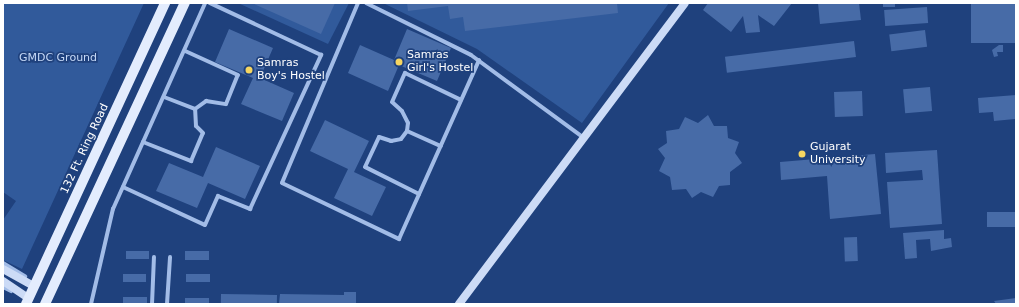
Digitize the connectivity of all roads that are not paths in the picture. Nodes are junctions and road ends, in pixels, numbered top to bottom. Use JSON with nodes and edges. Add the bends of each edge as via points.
{"nodes":[{"id":1,"x":166,"y":3,"type":"edge"},
{"id":2,"x":185,"y":3,"type":"edge"},
{"id":3,"x":205,"y":3,"type":"edge"},
{"id":4,"x":210,"y":3,"type":"edge"},
{"id":5,"x":358,"y":3,"type":"edge"},
{"id":6,"x":366,"y":3,"type":"edge"},
{"id":7,"x":685,"y":3,"type":"edge"},
{"id":8,"x":185,"y":51,"type":"junction"},
{"id":9,"x":479,"y":60,"type":"junction"},
{"id":10,"x":164,"y":97,"type":"junction"},
{"id":11,"x":461,"y":100,"type":"junction"},
{"id":12,"x":195,"y":109,"type":"junction"},
{"id":13,"x":407,"y":131,"type":"junction"},
{"id":14,"x":584,"y":138,"type":"junction"},
{"id":15,"x":144,"y":142,"type":"junction"},
{"id":16,"x":441,"y":146,"type":"junction"},
{"id":17,"x":123,"y":187,"type":"junction"},
{"id":18,"x":419,"y":194,"type":"junction"},
{"id":19,"x":154,"y":257,"type":"dead end"},
{"id":20,"x":170,"y":257,"type":"dead end"},
{"id":21,"x":3,"y":263,"type":"edge"},
{"id":22,"x":3,"y":269,"type":"edge"},
{"id":23,"x":25,"y":276,"type":"dead end"},
{"id":24,"x":3,"y":281,"type":"edge"},
{"id":25,"x":34,"y":286,"type":"junction"},
{"id":26,"x":3,"y":287,"type":"edge"},
{"id":27,"x":11,"y":292,"type":"dead end"},
{"id":28,"x":27,"y":301,"type":"edge"},
{"id":29,"x":45,"y":304,"type":"edge"},
{"id":30,"x":91,"y":304,"type":"edge"},
{"id":31,"x":152,"y":304,"type":"edge"},
{"id":32,"x":167,"y":304,"type":"edge"},
{"id":33,"x":459,"y":304,"type":"edge"}],
"edges":[{"from":1,"to":25,"type":"main road","name":"132 Ft. Ring Road"},
{"from":2,"to":29,"type":"main road"},
{"from":3,"to":8,"type":"street"},
{"from":4,"to":17,"type":"street","via":[[321,56],[250,208],[218,196],[205,225]]},
{"from":5,"to":18,"type":"street","via":[[282,183],[399,238]]},
{"from":6,"to":9,"type":"street"},
{"from":7,"to":14,"type":"street"},
{"from":8,"to":10,"type":"street"},
{"from":8,"to":12,"type":"street","via":[[238,75],[226,104],[206,101]]},
{"from":9,"to":11,"type":"street"},
{"from":9,"to":14,"type":"street"},
{"from":10,"to":12,"type":"street"},
{"from":10,"to":15,"type":"street"},
{"from":11,"to":13,"type":"street","via":[[405,73],[392,102],[402,111],[408,124]]},
{"from":11,"to":16,"type":"street"},
{"from":12,"to":15,"type":"street","via":[[196,126],[203,133],[191,161]]},
{"from":13,"to":16,"type":"street"},
{"from":13,"to":18,"type":"street","via":[[401,139],[391,141],[379,137],[365,167]]},
{"from":14,"to":33,"type":"street"},
{"from":15,"to":17,"type":"street"},
{"from":16,"to":18,"type":"street"},
{"from":17,"to":30,"type":"street","via":[[113,209]]},
{"from":19,"to":31,"type":"street"},
{"from":20,"to":32,"type":"street"},
{"from":21,"to":23,"type":"street"},
{"from":22,"to":25,"type":"street"},
{"from":24,"to":28,"type":"street"},
{"from":25,"to":28,"type":"main road","name":"132 Ft. Ring Road"},
{"from":26,"to":27,"type":"street"}]}
